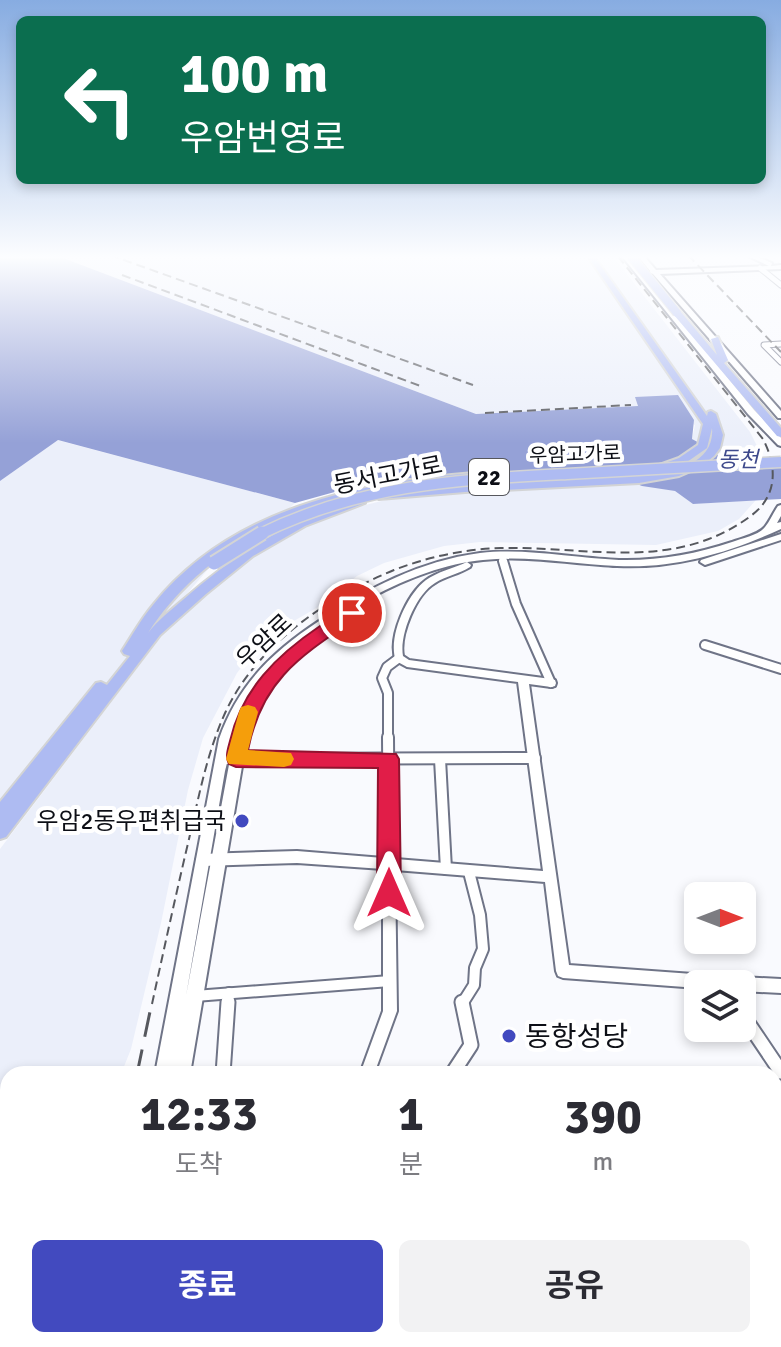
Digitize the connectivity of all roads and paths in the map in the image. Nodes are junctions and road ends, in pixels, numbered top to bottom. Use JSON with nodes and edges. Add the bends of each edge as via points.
{"nodes":[{"id":1,"x":637,"y":318,"type":"edge"},
{"id":2,"x":637,"y":318,"type":"edge"},
{"id":3,"x":674,"y":318,"type":"edge"},
{"id":4,"x":684,"y":318,"type":"edge"},
{"id":5,"x":696,"y":318,"type":"edge"},
{"id":6,"x":715,"y":339,"type":"junction"},
{"id":7,"x":693,"y":340,"type":"junction"},
{"id":8,"x":781,"y":344,"type":"edge"},
{"id":9,"x":781,"y":362,"type":"edge"},
{"id":10,"x":724,"y":365,"type":"junction"},
{"id":11,"x":738,"y":381,"type":"junction"},
{"id":12,"x":751,"y":412,"type":"junction"},
{"id":13,"x":781,"y":416,"type":"edge"},
{"id":14,"x":781,"y":426,"type":"edge"},
{"id":15,"x":781,"y":434,"type":"edge"},
{"id":16,"x":781,"y":443,"type":"edge"},
{"id":17,"x":781,"y":451,"type":"edge"},
{"id":18,"x":781,"y":465,"type":"edge"},
{"id":19,"x":780,"y":516,"type":"edge"},
{"id":20,"x":781,"y":537,"type":"edge"},
{"id":21,"x":503,"y":561,"type":"junction"},
{"id":22,"x":467,"y":565,"type":"junction"},
{"id":23,"x":156,"y":632,"type":"junction"},
{"id":24,"x":705,"y":645,"type":"dead end"},
{"id":25,"x":129,"y":651,"type":"junction"},
{"id":26,"x":399,"y":658,"type":"junction"},
{"id":27,"x":781,"y":669,"type":"edge"},
{"id":28,"x":523,"y":679,"type":"junction"},
{"id":29,"x":551,"y":683,"type":"joint"},
{"id":30,"x":535,"y":758,"type":"junction"},
{"id":31,"x":229,"y":759,"type":"junction"},
{"id":32,"x":389,"y":759,"type":"junction"},
{"id":33,"x":440,"y":759,"type":"junction"},
{"id":34,"x":0,"y":814,"type":"edge"},
{"id":35,"x":0,"y":832,"type":"edge"},
{"id":36,"x":202,"y":860,"type":"junction"},
{"id":37,"x":218,"y":860,"type":"junction"},
{"id":38,"x":389,"y":864,"type":"junction"},
{"id":39,"x":446,"y":869,"type":"junction"},
{"id":40,"x":469,"y":872,"type":"junction"},
{"id":41,"x":550,"y":877,"type":"junction"},
{"id":42,"x":390,"y":981,"type":"junction"},
{"id":43,"x":684,"y":981,"type":"edge"},
{"id":44,"x":756,"y":985,"type":"edge"},
{"id":45,"x":781,"y":986,"type":"edge"},
{"id":46,"x":229,"y":993,"type":"junction"},
{"id":47,"x":195,"y":996,"type":"junction"},
{"id":48,"x":756,"y":1035,"type":"edge"},
{"id":49,"x":165,"y":1066,"type":"edge"},
{"id":50,"x":182,"y":1066,"type":"edge"},
{"id":51,"x":224,"y":1066,"type":"edge"},
{"id":52,"x":370,"y":1066,"type":"edge"},
{"id":53,"x":457,"y":1066,"type":"edge"},
{"id":54,"x":777,"y":1066,"type":"edge"}],
"edges":[{"from":1,"to":23,"type":"highway","name":"우암고가로","bridge":true,"via":[[716,423],[718,444],[697,465],[647,478],[440,490],[351,505],[293,527],[250,551]]},
{"from":2,"to":25,"type":"highway","name":"우암고가로","bridge":true,"via":[[708,424],[707,440],[694,453],[675,464],[649,468],[404,481],[313,503],[262,525],[213,555],[142,626]]},
{"from":3,"to":7,"type":"main road"},
{"from":4,"to":10,"type":"highway","bridge":true},
{"from":5,"to":6,"type":"main road"},
{"from":6,"to":10,"type":"highway"},
{"from":6,"to":13,"type":"main road"},
{"from":7,"to":10,"type":"highway"},
{"from":7,"to":12,"type":"main road"},
{"from":8,"to":9,"type":"street","via":[[764,345]]},
{"from":10,"to":11,"type":"highway"},
{"from":11,"to":14,"type":"highway"},
{"from":11,"to":15,"type":"highway"},
{"from":12,"to":16,"type":"main road"},
{"from":12,"to":17,"type":"main road"},
{"from":18,"to":23,"type":"highway","name":"동서고가로","number":"22","bridge":true,"via":[[445,485],[357,500],[286,526],[243,551],[199,584]]},
{"from":18,"to":25,"type":"highway","name":"동서고가로","number":"22","bridge":true,"via":[[445,480],[352,495],[280,522],[230,551],[172,600]]},
{"from":19,"to":31,"type":"main road","name":"우암로","via":[[767,532],[679,561],[621,564],[501,555],[452,561],[405,576],[293,644],[272,664],[243,699]]},
{"from":20,"to":21,"type":"main road","name":"우암로","via":[[723,558],[667,569]]},
{"from":21,"to":22,"type":"main road","name":"우암로"},
{"from":21,"to":29,"type":"street"},
{"from":22,"to":26,"type":"street","via":[[427,584],[395,644]]},
{"from":22,"to":31,"type":"main road","name":"우암로","via":[[379,595],[299,649],[253,700]]},
{"from":23,"to":35,"type":"highway","name":"동서고가로","number":"22"},
{"from":24,"to":27,"type":"street"},
{"from":25,"to":34,"type":"highway","name":"동서고가로","number":"22"},
{"from":26,"to":28,"type":"street"},
{"from":26,"to":32,"type":"street","via":[[382,678],[388,693]]},
{"from":28,"to":29,"type":"street"},
{"from":28,"to":30,"type":"street"},
{"from":30,"to":33,"type":"street"},
{"from":30,"to":41,"type":"street"},
{"from":31,"to":32,"type":"street"},
{"from":31,"to":36,"type":"main road","name":"우암로"},
{"from":31,"to":37,"type":"main road","name":"우암로"},
{"from":32,"to":33,"type":"street"},
{"from":32,"to":38,"type":"street"},
{"from":33,"to":39,"type":"street"},
{"from":36,"to":37,"type":"street"},
{"from":36,"to":49,"type":"main road","name":"우암로"},
{"from":37,"to":38,"type":"street","via":[[297,857]]},
{"from":37,"to":47,"type":"main road","name":"우암로"},
{"from":38,"to":39,"type":"street"},
{"from":38,"to":42,"type":"street"},
{"from":39,"to":40,"type":"street"},
{"from":40,"to":41,"type":"street"},
{"from":40,"to":53,"type":"street","via":[[483,949],[474,985],[460,1007],[471,1045]]},
{"from":41,"to":43,"type":"street","via":[[563,971]]},
{"from":42,"to":46,"type":"street"},
{"from":42,"to":52,"type":"street","via":[[390,1011]]},
{"from":44,"to":45,"type":"street"},
{"from":46,"to":47,"type":"street"},
{"from":46,"to":51,"type":"street"},
{"from":47,"to":50,"type":"main road","name":"우암로"},
{"from":48,"to":54,"type":"street"}]}
